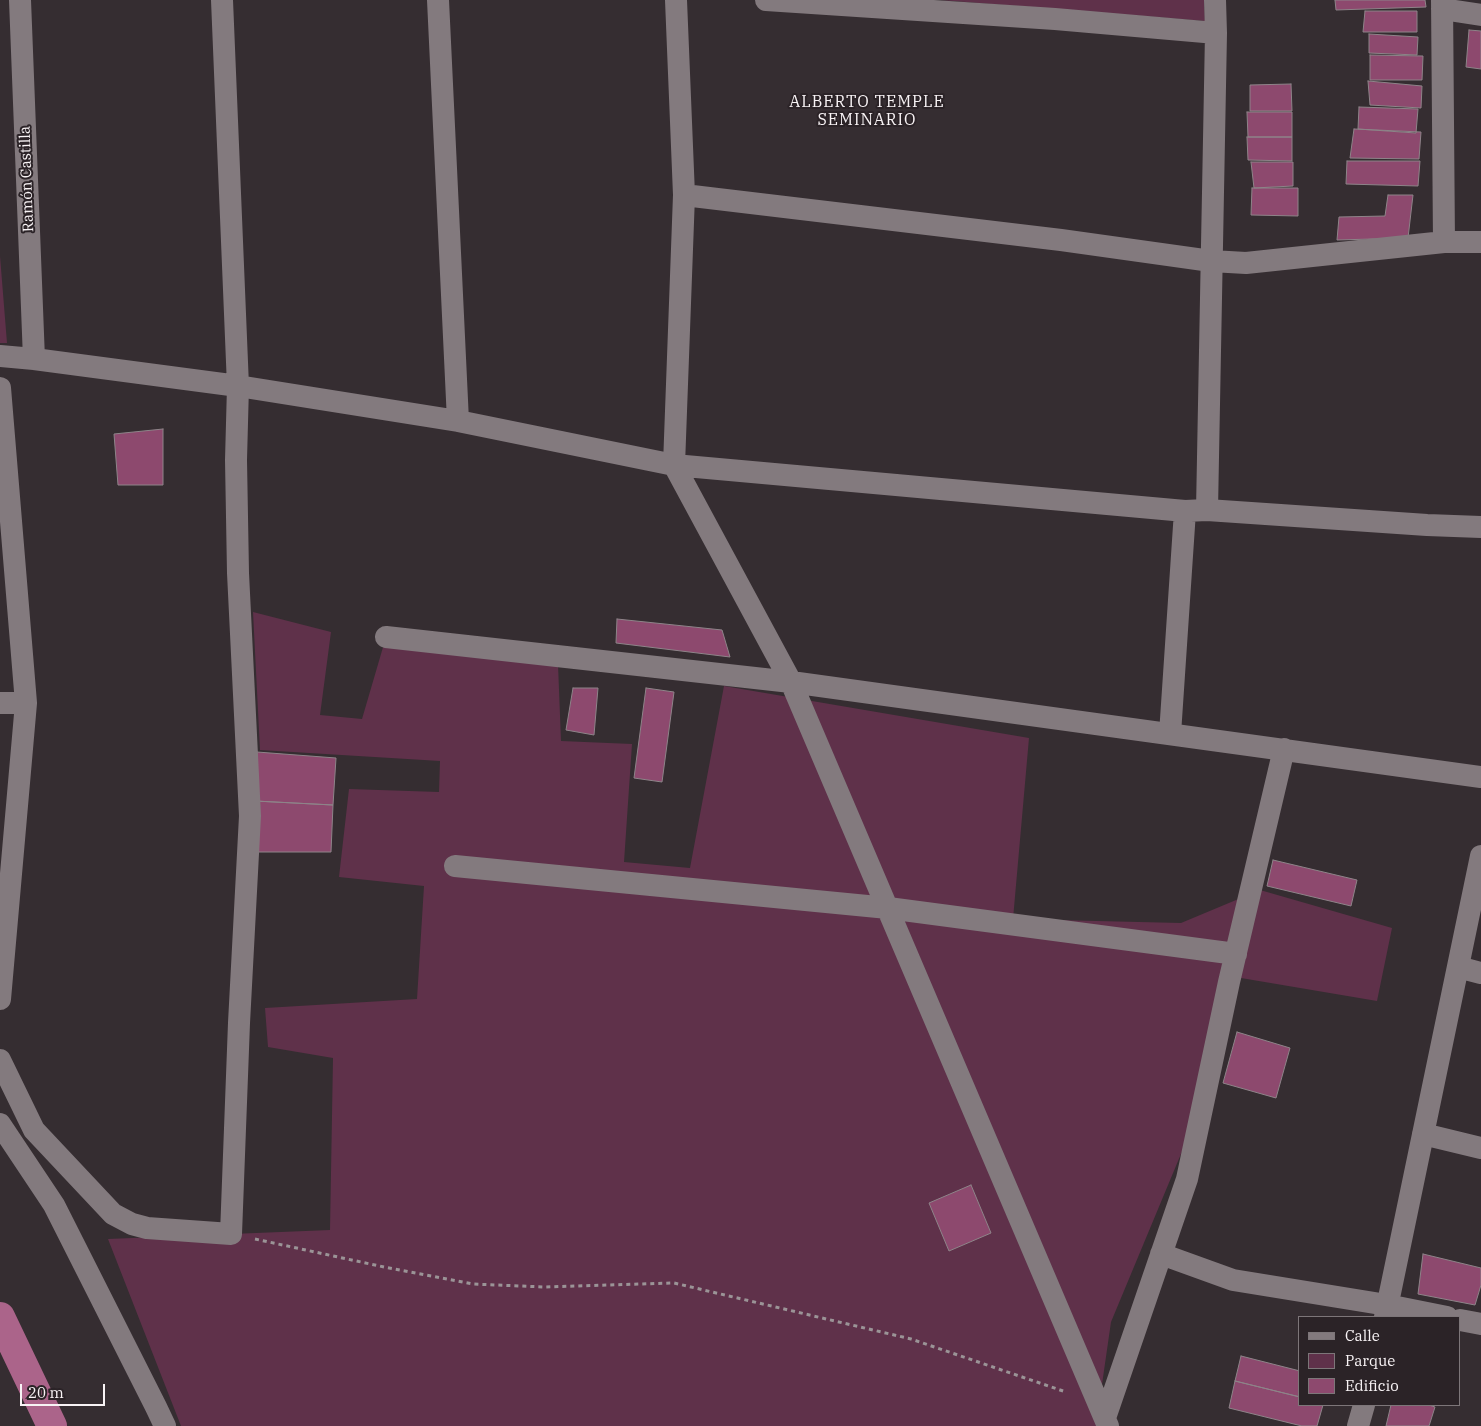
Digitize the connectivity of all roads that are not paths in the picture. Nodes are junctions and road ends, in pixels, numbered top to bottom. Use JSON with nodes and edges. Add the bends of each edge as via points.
{"nodes":[{"id":1,"x":20,"y":0,"type":"edge"},
{"id":2,"x":222,"y":0,"type":"edge"},
{"id":3,"x":438,"y":0,"type":"edge"},
{"id":4,"x":676,"y":0,"type":"edge"},
{"id":5,"x":766,"y":0,"type":"edge"},
{"id":6,"x":1215,"y":0,"type":"edge"},
{"id":7,"x":1442,"y":4,"type":"edge"},
{"id":8,"x":1481,"y":16,"type":"edge"},
{"id":9,"x":1216,"y":33,"type":"junction"},
{"id":10,"x":684,"y":195,"type":"junction"},
{"id":11,"x":1444,"y":242,"type":"junction"},
{"id":12,"x":1481,"y":242,"type":"edge"},
{"id":13,"x":1211,"y":261,"type":"junction"},
{"id":14,"x":0,"y":356,"type":"edge"},
{"id":15,"x":34,"y":359,"type":"junction"},
{"id":16,"x":238,"y":386,"type":"junction"},
{"id":17,"x":0,"y":388,"type":"edge"},
{"id":18,"x":458,"y":421,"type":"junction"},
{"id":19,"x":674,"y":465,"type":"junction"},
{"id":20,"x":1196,"y":510,"type":"junction"},
{"id":21,"x":1481,"y":527,"type":"edge"},
{"id":22,"x":386,"y":637,"type":"dead end"},
{"id":23,"x":791,"y":682,"type":"junction"},
{"id":24,"x":0,"y":703,"type":"edge"},
{"id":25,"x":26,"y":703,"type":"junction"},
{"id":26,"x":1170,"y":734,"type":"junction"},
{"id":27,"x":1284,"y":749,"type":"junction"},
{"id":28,"x":1481,"y":777,"type":"edge"},
{"id":29,"x":1481,"y":856,"type":"edge"},
{"id":30,"x":455,"y":866,"type":"dead end"},
{"id":31,"x":888,"y":908,"type":"junction"},
{"id":32,"x":1236,"y":954,"type":"junction"},
{"id":33,"x":1458,"y":967,"type":"junction"},
{"id":34,"x":1481,"y":973,"type":"edge"},
{"id":35,"x":0,"y":999,"type":"edge"},
{"id":36,"x":0,"y":1060,"type":"edge"},
{"id":37,"x":0,"y":1124,"type":"edge"},
{"id":38,"x":1423,"y":1134,"type":"junction"},
{"id":39,"x":1481,"y":1148,"type":"edge"},
{"id":40,"x":1161,"y":1254,"type":"junction"},
{"id":41,"x":1386,"y":1311,"type":"edge"},
{"id":42,"x":1437,"y":1316,"type":"edge"},
{"id":43,"x":1461,"y":1320,"type":"edge"},
{"id":44,"x":1481,"y":1324,"type":"edge"},
{"id":45,"x":1364,"y":1406,"type":"edge"},
{"id":46,"x":1104,"y":1416,"type":"edge"},
{"id":47,"x":164,"y":1426,"type":"edge"},
{"id":48,"x":1358,"y":1426,"type":"edge"}],
"edges":[{"from":1,"to":15,"type":"street","name":"Ramón Castilla"},
{"from":2,"to":16,"type":"street"},
{"from":3,"to":18,"type":"street"},
{"from":4,"to":10,"type":"street"},
{"from":5,"to":9,"type":"street"},
{"from":6,"to":9,"type":"street"},
{"from":7,"to":8,"type":"street"},
{"from":7,"to":11,"type":"street"},
{"from":9,"to":13,"type":"street"},
{"from":10,"to":13,"type":"street"},
{"from":10,"to":19,"type":"street"},
{"from":11,"to":12,"type":"street"},
{"from":11,"to":13,"type":"street","via":[[1246,262]]},
{"from":13,"to":20,"type":"street"},
{"from":14,"to":15,"type":"street"},
{"from":15,"to":16,"type":"street"},
{"from":16,"to":18,"type":"street"},
{"from":16,"to":36,"type":"street","via":[[238,573],[250,816],[231,1234],[148,1228],[113,1214],[34,1130]]},
{"from":17,"to":25,"type":"street"},
{"from":18,"to":19,"type":"street"},
{"from":19,"to":20,"type":"street"},
{"from":19,"to":23,"type":"street"},
{"from":20,"to":21,"type":"street"},
{"from":20,"to":26,"type":"street"},
{"from":22,"to":23,"type":"street"},
{"from":23,"to":26,"type":"street"},
{"from":23,"to":31,"type":"street"},
{"from":24,"to":25,"type":"street"},
{"from":25,"to":35,"type":"street"},
{"from":26,"to":27,"type":"street"},
{"from":27,"to":28,"type":"street"},
{"from":27,"to":32,"type":"street"},
{"from":29,"to":33,"type":"street"},
{"from":30,"to":31,"type":"street"},
{"from":31,"to":32,"type":"street"},
{"from":31,"to":46,"type":"street"},
{"from":32,"to":40,"type":"street","via":[[1187,1179]]},
{"from":33,"to":34,"type":"street"},
{"from":33,"to":38,"type":"street"},
{"from":37,"to":47,"type":"street","via":[[54,1205]]},
{"from":38,"to":39,"type":"street"},
{"from":38,"to":41,"type":"street"},
{"from":40,"to":41,"type":"street","via":[[1233,1280]]},
{"from":40,"to":46,"type":"street"},
{"from":41,"to":42,"type":"street"},
{"from":43,"to":44,"type":"street"},
{"from":45,"to":48,"type":"street"}]}
